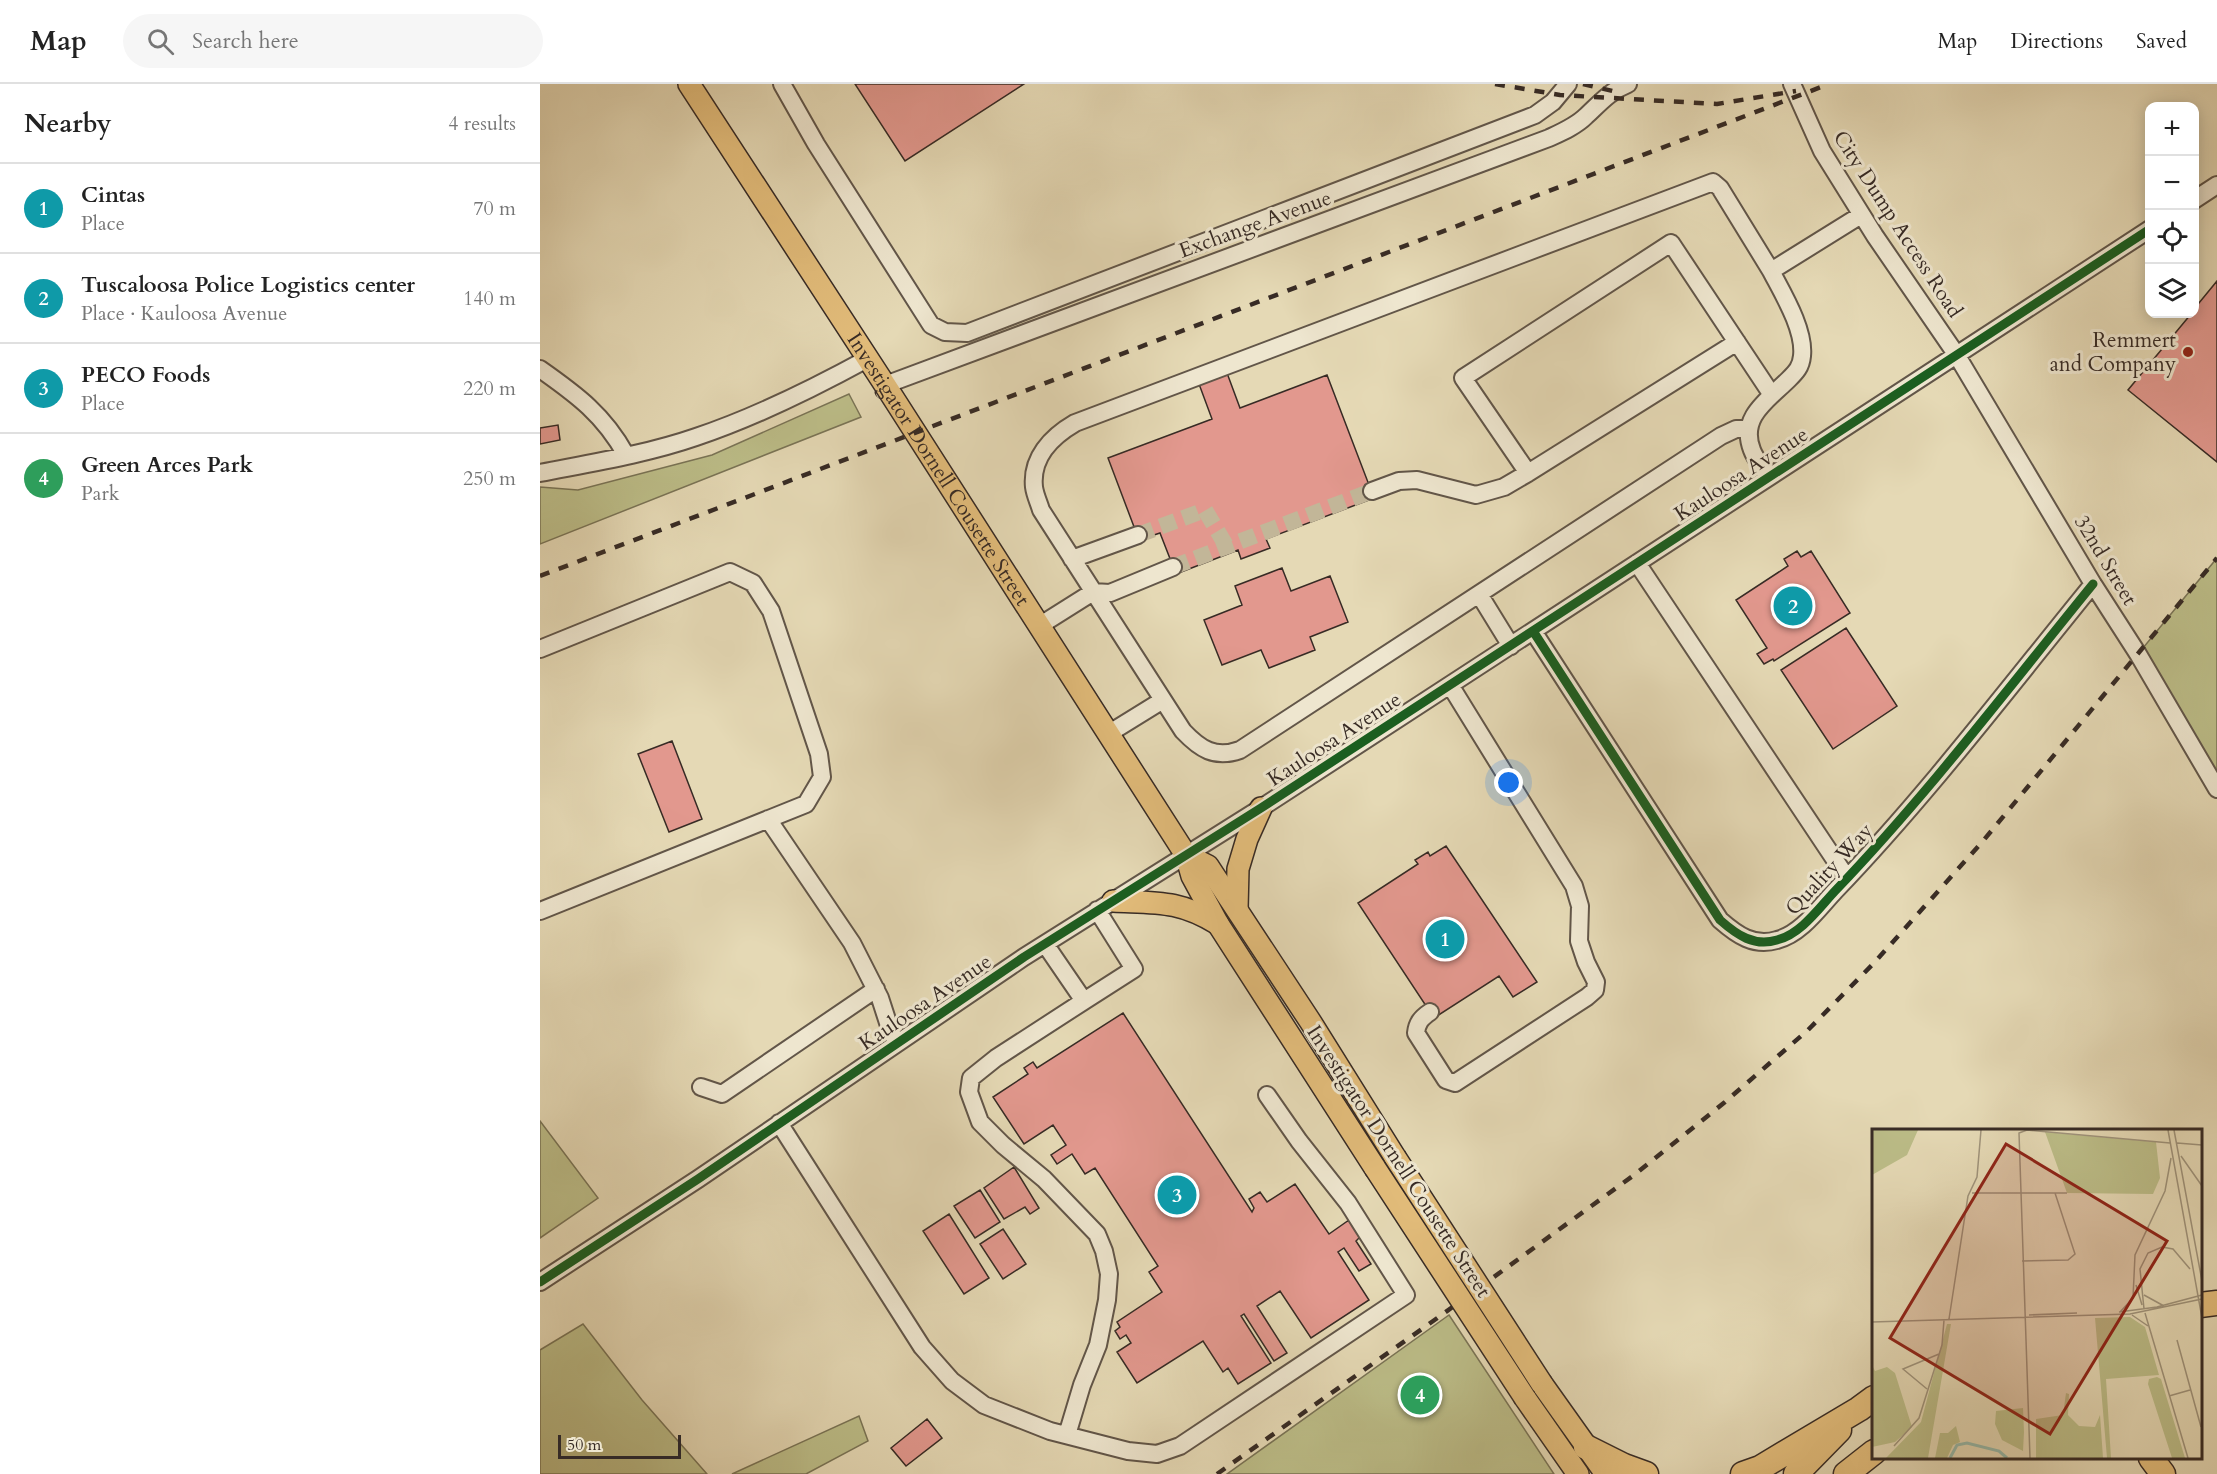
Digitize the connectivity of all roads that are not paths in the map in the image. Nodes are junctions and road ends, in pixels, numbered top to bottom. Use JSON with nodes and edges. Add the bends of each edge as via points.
{"nodes":[{"id":1,"x":689,"y":84,"type":"edge"},
{"id":2,"x":782,"y":84,"type":"edge"},
{"id":3,"x":1568,"y":84,"type":"edge"},
{"id":4,"x":1628,"y":84,"type":"edge"},
{"id":5,"x":1792,"y":84,"type":"edge"},
{"id":6,"x":2217,"y":185,"type":"edge"},
{"id":7,"x":2199,"y":197,"type":"edge"},
{"id":8,"x":1861,"y":215,"type":"junction"},
{"id":9,"x":2145,"y":232,"type":"edge"},
{"id":10,"x":1771,"y":271,"type":"junction"},
{"id":11,"x":1737,"y":342,"type":"junction"},
{"id":12,"x":1956,"y":354,"type":"junction"},
{"id":13,"x":867,"y":359,"type":"junction"},
{"id":14,"x":540,"y":369,"type":"edge"},
{"id":15,"x":885,"y":385,"type":"junction"},
{"id":16,"x":1772,"y":395,"type":"junction"},
{"id":17,"x":1748,"y":429,"type":"junction"},
{"id":18,"x":626,"y":455,"type":"junction"},
{"id":19,"x":540,"y":473,"type":"edge"},
{"id":20,"x":1528,"y":473,"type":"junction"},
{"id":21,"x":1769,"y":477,"type":"junction"},
{"id":22,"x":1372,"y":491,"type":"tunnel mouth"},
{"id":23,"x":1138,"y":535,"type":"tunnel mouth"},
{"id":24,"x":1072,"y":559,"type":"junction"},
{"id":25,"x":1637,"y":563,"type":"junction"},
{"id":26,"x":1173,"y":567,"type":"tunnel mouth"},
{"id":27,"x":2093,"y":584,"type":"junction"},
{"id":28,"x":1093,"y":591,"type":"junction"},
{"id":29,"x":1479,"y":594,"type":"junction"},
{"id":30,"x":1039,"y":627,"type":"junction"},
{"id":31,"x":1533,"y":631,"type":"junction"},
{"id":32,"x":1511,"y":646,"type":"junction"},
{"id":33,"x":540,"y":649,"type":"edge"},
{"id":34,"x":1450,"y":685,"type":"junction"},
{"id":35,"x":1163,"y":700,"type":"junction"},
{"id":36,"x":1108,"y":734,"type":"junction"},
{"id":37,"x":2217,"y":789,"type":"edge"},
{"id":38,"x":1260,"y":808,"type":"junction"},
{"id":39,"x":768,"y":819,"type":"junction"},
{"id":40,"x":1186,"y":855,"type":"junction"},
{"id":41,"x":1847,"y":878,"type":"junction"},
{"id":42,"x":1105,"y":906,"type":"junction"},
{"id":43,"x":1237,"y":909,"type":"junction"},
{"id":44,"x":540,"y":911,"type":"edge"},
{"id":45,"x":1218,"y":924,"type":"junction"},
{"id":46,"x":1045,"y":944,"type":"junction"},
{"id":47,"x":876,"y":989,"type":"junction"},
{"id":48,"x":1084,"y":1001,"type":"junction"},
{"id":49,"x":1430,"y":1012,"type":"dead end"},
{"id":50,"x":897,"y":1043,"type":"junction"},
{"id":51,"x":701,"y":1087,"type":"dead end"},
{"id":52,"x":1267,"y":1095,"type":"dead end"},
{"id":53,"x":779,"y":1123,"type":"junction"},
{"id":54,"x":540,"y":1282,"type":"edge"},
{"id":55,"x":2217,"y":1303,"type":"edge"},
{"id":56,"x":2202,"y":1305,"type":"edge"},
{"id":57,"x":1866,"y":1404,"type":"edge"},
{"id":58,"x":1067,"y":1435,"type":"junction"},
{"id":59,"x":1586,"y":1447,"type":"junction"},
{"id":60,"x":1872,"y":1454,"type":"edge"},
{"id":61,"x":2152,"y":1459,"type":"edge"},
{"id":62,"x":1578,"y":1474,"type":"edge"},
{"id":63,"x":1606,"y":1474,"type":"edge"},
{"id":64,"x":1646,"y":1474,"type":"edge"},
{"id":65,"x":1743,"y":1474,"type":"edge"},
{"id":66,"x":1796,"y":1474,"type":"edge"},
{"id":67,"x":1846,"y":1474,"type":"edge"},
{"id":68,"x":2163,"y":1474,"type":"edge"}],
"edges":[{"from":1,"to":13,"type":"main road","name":"Investigator Dornell Cousette Street"},
{"from":2,"to":3,"type":"street","via":[[931,325],[945,332],[967,333],[1535,115],[1554,102]]},
{"from":4,"to":15,"type":"street","name":"Exchange Avenue","via":[[1615,89],[1585,117],[1550,138]]},
{"from":5,"to":8,"type":"street","name":"City Dump Access Road","via":[[1822,151]]},
{"from":6,"to":7,"type":"street"},
{"from":8,"to":10,"type":"street"},
{"from":8,"to":12,"type":"street","name":"City Dump Access Road"},
{"from":9,"to":12,"type":"street","name":"Kauloosa Avenue"},
{"from":10,"to":16,"type":"street","via":[[1791,309],[1802,355],[1799,369]]},
{"from":10,"to":24,"type":"street","via":[[1713,182],[1075,423],[1047,444],[1038,461],[1034,487],[1041,510]]},
{"from":11,"to":16,"type":"street"},
{"from":11,"to":20,"type":"street"},
{"from":11,"to":20,"type":"street","via":[[1671,243],[1463,378]]},
{"from":12,"to":21,"type":"street","name":"Kauloosa Avenue"},
{"from":12,"to":27,"type":"street","name":"32nd Street"},
{"from":13,"to":15,"type":"main road","name":"Investigator Dornell Cousette Street"},
{"from":13,"to":18,"type":"street","via":[[750,417],[694,438]]},
{"from":14,"to":18,"type":"street","via":[[589,406]]},
{"from":15,"to":30,"type":"main road","name":"Investigator Dornell Cousette Street"},
{"from":16,"to":17,"type":"street","via":[[1752,416]]},
{"from":17,"to":21,"type":"street","via":[[1752,450]]},
{"from":17,"to":29,"type":"street","via":[[1736,429],[1721,436]]},
{"from":18,"to":19,"type":"street"},
{"from":20,"to":22,"type":"street","via":[[1504,487],[1476,495],[1417,480],[1400,481]]},
{"from":21,"to":25,"type":"street","name":"Kauloosa Avenue"},
{"from":23,"to":24,"type":"street"},
{"from":24,"to":28,"type":"street"},
{"from":25,"to":31,"type":"street","name":"Kauloosa Avenue"},
{"from":25,"to":41,"type":"street"},
{"from":26,"to":28,"type":"street","via":[[1110,593]]},
{"from":27,"to":37,"type":"street","name":"32nd Street"},
{"from":27,"to":41,"type":"street","name":"Quality Way"},
{"from":28,"to":30,"type":"street"},
{"from":28,"to":35,"type":"street"},
{"from":29,"to":32,"type":"street"},
{"from":29,"to":35,"type":"street","via":[[1240,750],[1212,754],[1196,745]]},
{"from":30,"to":36,"type":"main road","name":"Investigator Dornell Cousette Street"},
{"from":31,"to":32,"type":"street","name":"Kauloosa Avenue"},
{"from":31,"to":41,"type":"street","name":"Quality Way","via":[[1720,921],[1736,934],[1756,942],[1777,940],[1796,932]]},
{"from":32,"to":34,"type":"street","name":"Kauloosa Avenue"},
{"from":33,"to":39,"type":"street","via":[[730,572],[753,584],[771,611],[819,754],[822,777],[806,804]]},
{"from":34,"to":38,"type":"street","name":"Kauloosa Avenue"},
{"from":34,"to":49,"type":"street","via":[[1574,886],[1580,906],[1579,941],[1596,982],[1595,990],[1587,997],[1455,1083],[1446,1080],[1416,1033],[1422,1017]]},
{"from":35,"to":36,"type":"street"},
{"from":36,"to":40,"type":"main road","name":"Investigator Dornell Cousette Street"},
{"from":38,"to":40,"type":"street","name":"Kauloosa Avenue"},
{"from":38,"to":43,"type":"main road","via":[[1238,869]]},
{"from":39,"to":44,"type":"street"},
{"from":39,"to":47,"type":"street","via":[[852,943]]},
{"from":40,"to":42,"type":"street","name":"Kauloosa Avenue"},
{"from":40,"to":43,"type":"main road","name":"Investigator Dornell Cousette Street","via":[[1208,866]]},
{"from":40,"to":45,"type":"main road","name":"Investigator Dornell Cousette Street","via":[[1192,876]]},
{"from":42,"to":45,"type":"main road","via":[[1182,906]]},
{"from":42,"to":46,"type":"street","name":"Kauloosa Avenue"},
{"from":42,"to":48,"type":"street","via":[[1134,969]]},
{"from":43,"to":59,"type":"main road","name":"Investigator Dornell Cousette Street","bridge":true},
{"from":45,"to":62,"type":"main road","name":"Investigator Dornell Cousette Street","bridge":true},
{"from":46,"to":48,"type":"street"},
{"from":46,"to":50,"type":"street","name":"Kauloosa Avenue"},
{"from":47,"to":50,"type":"street"},
{"from":47,"to":51,"type":"street","via":[[722,1094]]},
{"from":48,"to":58,"type":"street","via":[[996,1058],[971,1078],[969,1092],[980,1122],[1074,1210],[1097,1234],[1104,1251],[1109,1274],[1098,1345]]},
{"from":50,"to":53,"type":"street","name":"Kauloosa Avenue"},
{"from":52,"to":58,"type":"street","via":[[1348,1203],[1406,1295],[1180,1446],[1157,1454],[1128,1451]]},
{"from":53,"to":54,"type":"street","name":"Kauloosa Avenue"},
{"from":53,"to":58,"type":"street","via":[[922,1347],[952,1381],[984,1405]]},
{"from":55,"to":56,"type":"highway"},
{"from":57,"to":65,"type":"highway","via":[[1760,1468]]},
{"from":57,"to":66,"type":"highway"},
{"from":59,"to":63,"type":"main road","name":"Investigator Dornell Cousette Street"},
{"from":59,"to":64,"type":"highway"},
{"from":60,"to":67,"type":"highway"},
{"from":61,"to":68,"type":"highway"}]}
